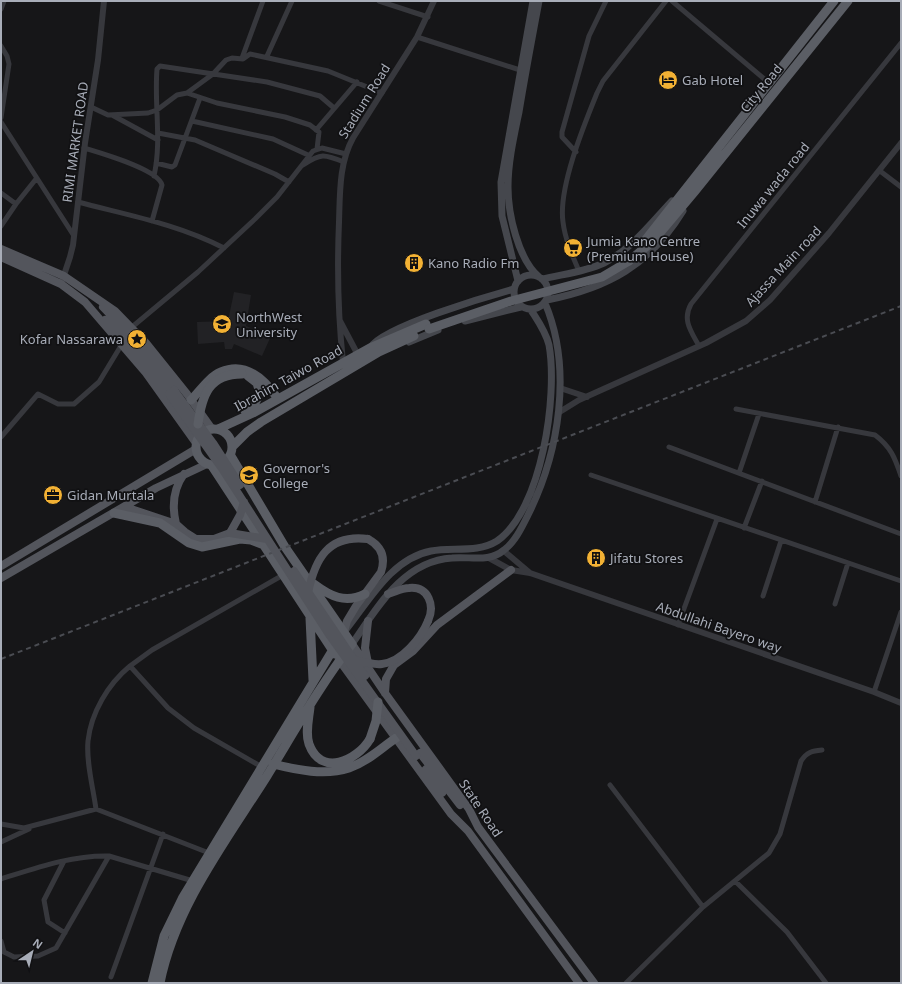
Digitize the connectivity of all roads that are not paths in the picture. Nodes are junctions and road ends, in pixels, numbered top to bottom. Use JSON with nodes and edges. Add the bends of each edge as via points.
{"nodes":[{"id":1,"x":4,"y":1,"type":"edge"},
{"id":2,"x":104,"y":1,"type":"edge"},
{"id":3,"x":263,"y":1,"type":"edge"},
{"id":4,"x":292,"y":1,"type":"edge"},
{"id":5,"x":379,"y":1,"type":"edge"},
{"id":6,"x":434,"y":1,"type":"edge"},
{"id":7,"x":533,"y":1,"type":"edge"},
{"id":8,"x":539,"y":1,"type":"edge"},
{"id":9,"x":606,"y":1,"type":"edge"},
{"id":10,"x":666,"y":1,"type":"edge"},
{"id":11,"x":672,"y":1,"type":"edge"},
{"id":12,"x":834,"y":1,"type":"edge"},
{"id":13,"x":848,"y":1,"type":"edge"},
{"id":14,"x":1,"y":9,"type":"edge"},
{"id":15,"x":428,"y":17,"type":"junction"},
{"id":16,"x":417,"y":37,"type":"junction"},
{"id":17,"x":901,"y":43,"type":"edge"},
{"id":18,"x":1,"y":46,"type":"edge"},
{"id":19,"x":267,"y":56,"type":"junction"},
{"id":20,"x":242,"y":58,"type":"junction"},
{"id":21,"x":523,"y":71,"type":"junction"},
{"id":22,"x":213,"y":74,"type":"junction"},
{"id":23,"x":357,"y":82,"type":"junction"},
{"id":24,"x":769,"y":83,"type":"junction"},
{"id":25,"x":187,"y":93,"type":"junction"},
{"id":26,"x":382,"y":93,"type":"junction"},
{"id":27,"x":200,"y":98,"type":"junction"},
{"id":28,"x":91,"y":107,"type":"junction"},
{"id":29,"x":334,"y":108,"type":"junction"},
{"id":30,"x":156,"y":110,"type":"junction"},
{"id":31,"x":112,"y":115,"type":"junction"},
{"id":32,"x":1,"y":118,"type":"edge"},
{"id":33,"x":192,"y":121,"type":"junction"},
{"id":34,"x":1,"y":122,"type":"edge"},
{"id":35,"x":316,"y":130,"type":"junction"},
{"id":36,"x":158,"y":133,"type":"junction"},
{"id":37,"x":186,"y":138,"type":"junction"},
{"id":38,"x":158,"y":140,"type":"junction"},
{"id":39,"x":901,"y":143,"type":"edge"},
{"id":40,"x":84,"y":148,"type":"junction"},
{"id":41,"x":317,"y":149,"type":"junction"},
{"id":42,"x":576,"y":152,"type":"junction"},
{"id":43,"x":346,"y":154,"type":"junction"},
{"id":44,"x":308,"y":155,"type":"junction"},
{"id":45,"x":344,"y":162,"type":"junction"},
{"id":46,"x":156,"y":163,"type":"junction"},
{"id":47,"x":300,"y":167,"type":"junction"},
{"id":48,"x":880,"y":171,"type":"junction"},
{"id":49,"x":154,"y":176,"type":"junction"},
{"id":50,"x":36,"y":179,"type":"junction"},
{"id":51,"x":288,"y":182,"type":"junction"},
{"id":52,"x":901,"y":187,"type":"edge"},
{"id":53,"x":685,"y":188,"type":"junction"},
{"id":54,"x":695,"y":191,"type":"junction"},
{"id":55,"x":1,"y":194,"type":"edge"},
{"id":56,"x":78,"y":202,"type":"junction"},
{"id":57,"x":16,"y":204,"type":"junction"},
{"id":58,"x":674,"y":209,"type":"junction"},
{"id":59,"x":152,"y":221,"type":"junction"},
{"id":60,"x":1,"y":226,"type":"edge"},
{"id":61,"x":74,"y":236,"type":"junction"},
{"id":62,"x":224,"y":248,"type":"junction"},
{"id":63,"x":1,"y":249,"type":"edge"},
{"id":64,"x":1,"y":257,"type":"edge"},
{"id":65,"x":579,"y":271,"type":"junction"},
{"id":66,"x":541,"y":278,"type":"junction"},
{"id":67,"x":62,"y":280,"type":"junction"},
{"id":68,"x":518,"y":281,"type":"junction"},
{"id":69,"x":514,"y":289,"type":"junction"},
{"id":70,"x":88,"y":293,"type":"junction"},
{"id":71,"x":546,"y":301,"type":"junction"},
{"id":72,"x":85,"y":302,"type":"junction"},
{"id":73,"x":521,"y":307,"type":"junction"},
{"id":74,"x":531,"y":310,"type":"junction"},
{"id":75,"x":338,"y":318,"type":"junction"},
{"id":76,"x":132,"y":327,"type":"junction"},
{"id":77,"x":122,"y":344,"type":"junction"},
{"id":78,"x":699,"y":346,"type":"junction"},
{"id":79,"x":375,"y":349,"type":"junction"},
{"id":80,"x":358,"y":355,"type":"junction"},
{"id":81,"x":370,"y":358,"type":"junction"},
{"id":82,"x":343,"y":362,"type":"junction"},
{"id":83,"x":560,"y":388,"type":"junction"},
{"id":84,"x":172,"y":392,"type":"junction"},
{"id":85,"x":587,"y":396,"type":"junction"},
{"id":86,"x":278,"y":399,"type":"junction"},
{"id":87,"x":192,"y":400,"type":"junction"},
{"id":88,"x":736,"y":409,"type":"dead end"},
{"id":89,"x":558,"y":413,"type":"junction"},
{"id":90,"x":759,"y":414,"type":"junction"},
{"id":91,"x":198,"y":424,"type":"junction"},
{"id":92,"x":227,"y":425,"type":"junction"},
{"id":93,"x":838,"y":427,"type":"junction"},
{"id":94,"x":215,"y":429,"type":"junction"},
{"id":95,"x":1,"y":436,"type":"edge"},
{"id":96,"x":196,"y":446,"type":"junction"},
{"id":97,"x":233,"y":446,"type":"junction"},
{"id":98,"x":670,"y":447,"type":"dead end"},
{"id":99,"x":542,"y":454,"type":"junction"},
{"id":100,"x":231,"y":456,"type":"junction"},
{"id":101,"x":550,"y":456,"type":"junction"},
{"id":102,"x":210,"y":465,"type":"junction"},
{"id":103,"x":739,"y":473,"type":"junction"},
{"id":104,"x":184,"y":474,"type":"junction"},
{"id":105,"x":590,"y":475,"type":"dead end"},
{"id":106,"x":901,"y":476,"type":"edge"},
{"id":107,"x":762,"y":482,"type":"junction"},
{"id":108,"x":244,"y":502,"type":"junction"},
{"id":109,"x":815,"y":502,"type":"junction"},
{"id":110,"x":125,"y":507,"type":"junction"},
{"id":111,"x":114,"y":513,"type":"junction"},
{"id":112,"x":716,"y":519,"type":"junction"},
{"id":113,"x":176,"y":524,"type":"junction"},
{"id":114,"x":744,"y":528,"type":"junction"},
{"id":115,"x":230,"y":533,"type":"junction"},
{"id":116,"x":901,"y":534,"type":"edge"},
{"id":117,"x":781,"y":541,"type":"junction"},
{"id":118,"x":266,"y":542,"type":"junction"},
{"id":119,"x":504,"y":551,"type":"junction"},
{"id":120,"x":489,"y":558,"type":"junction"},
{"id":121,"x":848,"y":563,"type":"junction"},
{"id":122,"x":1,"y":566,"type":"edge"},
{"id":123,"x":510,"y":570,"type":"junction"},
{"id":124,"x":530,"y":573,"type":"junction"},
{"id":125,"x":282,"y":575,"type":"junction"},
{"id":126,"x":1,"y":578,"type":"edge"},
{"id":127,"x":308,"y":580,"type":"junction"},
{"id":128,"x":901,"y":581,"type":"edge"},
{"id":129,"x":308,"y":593,"type":"junction"},
{"id":130,"x":365,"y":594,"type":"junction"},
{"id":131,"x":388,"y":594,"type":"junction"},
{"id":132,"x":763,"y":596,"type":"dead end"},
{"id":133,"x":835,"y":604,"type":"dead end"},
{"id":134,"x":901,"y":612,"type":"edge"},
{"id":135,"x":310,"y":617,"type":"junction"},
{"id":136,"x":368,"y":621,"type":"junction"},
{"id":137,"x":678,"y":625,"type":"junction"},
{"id":138,"x":344,"y":632,"type":"junction"},
{"id":139,"x":352,"y":644,"type":"junction"},
{"id":140,"x":332,"y":650,"type":"junction"},
{"id":141,"x":339,"y":660,"type":"junction"},
{"id":142,"x":354,"y":660,"type":"junction"},
{"id":143,"x":130,"y":666,"type":"junction"},
{"id":144,"x":372,"y":673,"type":"junction"},
{"id":145,"x":313,"y":680,"type":"junction"},
{"id":146,"x":874,"y":692,"type":"junction"},
{"id":147,"x":385,"y":693,"type":"junction"},
{"id":148,"x":378,"y":702,"type":"junction"},
{"id":149,"x":901,"y":703,"type":"edge"},
{"id":150,"x":310,"y":704,"type":"junction"},
{"id":151,"x":396,"y":738,"type":"junction"},
{"id":152,"x":822,"y":750,"type":"dead end"},
{"id":153,"x":418,"y":754,"type":"junction"},
{"id":154,"x":273,"y":764,"type":"junction"},
{"id":155,"x":262,"y":767,"type":"junction"},
{"id":156,"x":610,"y":784,"type":"dead end"},
{"id":157,"x":96,"y":809,"type":"junction"},
{"id":158,"x":1,"y":824,"type":"edge"},
{"id":159,"x":37,"y":826,"type":"junction"},
{"id":160,"x":478,"y":827,"type":"junction"},
{"id":161,"x":468,"y":832,"type":"junction"},
{"id":162,"x":163,"y":834,"type":"junction"},
{"id":163,"x":1,"y":842,"type":"edge"},
{"id":164,"x":209,"y":853,"type":"junction"},
{"id":165,"x":109,"y":856,"type":"junction"},
{"id":166,"x":64,"y":861,"type":"junction"},
{"id":167,"x":150,"y":869,"type":"junction"},
{"id":168,"x":1,"y":879,"type":"edge"},
{"id":169,"x":193,"y":881,"type":"junction"},
{"id":170,"x":735,"y":881,"type":"junction"},
{"id":171,"x":703,"y":907,"type":"junction"},
{"id":172,"x":65,"y":933,"type":"junction"},
{"id":173,"x":1,"y":941,"type":"edge"},
{"id":174,"x":111,"y":977,"type":"dead end"},
{"id":175,"x":152,"y":983,"type":"edge"},
{"id":176,"x":160,"y":983,"type":"edge"},
{"id":177,"x":579,"y":983,"type":"edge"},
{"id":178,"x":594,"y":983,"type":"edge"},
{"id":179,"x":626,"y":983,"type":"edge"},
{"id":180,"x":826,"y":983,"type":"edge"}],
"edges":[{"from":1,"to":14,"type":"street"},
{"from":2,"to":28,"type":"street","name":"RIMI MARKET ROAD"},
{"from":3,"to":20,"type":"street"},
{"from":4,"to":19,"type":"street"},
{"from":5,"to":15,"type":"street"},
{"from":6,"to":15,"type":"street","name":"Stadium Road"},
{"from":7,"to":21,"type":"main road"},
{"from":8,"to":21,"type":"main road"},
{"from":9,"to":42,"type":"street","via":[[590,36],[562,132],[562,138]]},
{"from":10,"to":42,"type":"street","via":[[603,81],[592,104]]},
{"from":11,"to":24,"type":"street"},
{"from":12,"to":24,"type":"highway","name":"City Road"},
{"from":13,"to":54,"type":"highway","name":"City Road"},
{"from":15,"to":16,"type":"street","name":"Stadium Road"},
{"from":16,"to":21,"type":"street"},
{"from":16,"to":26,"type":"street","name":"Stadium Road"},
{"from":17,"to":78,"type":"street","name":"Inuwa wada road","via":[[691,304],[686,312],[686,319]]},
{"from":18,"to":32,"type":"street","via":[[8,56],[9,64]]},
{"from":19,"to":20,"type":"street","via":[[250,54]]},
{"from":19,"to":23,"type":"street","via":[[323,69]]},
{"from":20,"to":22,"type":"street","via":[[229,58]]},
{"from":21,"to":66,"type":"main road","via":[[510,165],[509,204],[512,222],[530,268]]},
{"from":21,"to":68,"type":"main road","via":[[503,165],[500,196],[504,231]]},
{"from":22,"to":25,"type":"street"},
{"from":22,"to":29,"type":"street","via":[[267,82],[312,94],[326,100]]},
{"from":22,"to":30,"type":"street","via":[[160,66],[157,68]]},
{"from":23,"to":26,"type":"street"},
{"from":23,"to":29,"type":"street"},
{"from":24,"to":53,"type":"highway","name":"City Road"},
{"from":25,"to":27,"type":"street"},
{"from":25,"to":30,"type":"street","via":[[177,96]]},
{"from":26,"to":43,"type":"street","name":"Stadium Road","via":[[353,138]]},
{"from":27,"to":33,"type":"street"},
{"from":27,"to":35,"type":"street","via":[[285,117]]},
{"from":28,"to":31,"type":"street"},
{"from":28,"to":40,"type":"street","name":"RIMI MARKET ROAD"},
{"from":29,"to":35,"type":"street"},
{"from":30,"to":31,"type":"street","via":[[148,113]]},
{"from":30,"to":36,"type":"street"},
{"from":31,"to":38,"type":"street"},
{"from":33,"to":37,"type":"street"},
{"from":33,"to":44,"type":"street","via":[[273,139]]},
{"from":34,"to":50,"type":"street"},
{"from":35,"to":41,"type":"street","via":[[319,135]]},
{"from":36,"to":37,"type":"street"},
{"from":36,"to":38,"type":"street"},
{"from":37,"to":46,"type":"street","via":[[173,167]]},
{"from":37,"to":51,"type":"street","via":[[224,152]]},
{"from":38,"to":46,"type":"street"},
{"from":39,"to":48,"type":"street","name":"Ajassa Main road"},
{"from":40,"to":49,"type":"street","via":[[124,160]]},
{"from":40,"to":56,"type":"street","name":"RIMI MARKET ROAD"},
{"from":41,"to":43,"type":"street"},
{"from":41,"to":44,"type":"street"},
{"from":42,"to":65,"type":"street","via":[[565,185],[562,204],[569,248]]},
{"from":43,"to":45,"type":"street","name":"Stadium Road"},
{"from":44,"to":47,"type":"street"},
{"from":45,"to":47,"type":"street","via":[[324,154],[314,157]]},
{"from":45,"to":75,"type":"street","name":"Stadium Road","via":[[340,191]]},
{"from":46,"to":49,"type":"street"},
{"from":47,"to":51,"type":"street"},
{"from":48,"to":52,"type":"street"},
{"from":48,"to":78,"type":"street","name":"Ajassa Main road","via":[[770,300],[746,321]]},
{"from":49,"to":59,"type":"street","via":[[162,185]]},
{"from":50,"to":57,"type":"street"},
{"from":50,"to":61,"type":"street"},
{"from":51,"to":62,"type":"street"},
{"from":53,"to":58,"type":"highway","name":"City Road"},
{"from":53,"to":65,"type":"main road","name":"City Road","via":[[623,251],[604,263]]},
{"from":54,"to":58,"type":"highway","name":"City Road"},
{"from":54,"to":71,"type":"main road","name":"City Road","via":[[669,230],[644,257],[623,274],[595,287]]},
{"from":55,"to":57,"type":"street"},
{"from":56,"to":59,"type":"street"},
{"from":56,"to":61,"type":"street","name":"RIMI MARKET ROAD"},
{"from":57,"to":60,"type":"street"},
{"from":58,"to":79,"type":"highway","bridge":true,"via":[[653,241],[602,277],[428,326]]},
{"from":59,"to":62,"type":"street","via":[[193,233]]},
{"from":61,"to":67,"type":"street","name":"RIMI MARKET ROAD"},
{"from":62,"to":76,"type":"street"},
{"from":63,"to":67,"type":"main road"},
{"from":64,"to":67,"type":"main road"},
{"from":65,"to":66,"type":"main road","name":"City Road"},
{"from":66,"to":68,"type":"main road","via":[[530,275]]},
{"from":66,"to":71,"type":"main road","via":[[548,288]]},
{"from":67,"to":70,"type":"main road"},
{"from":67,"to":72,"type":"main road"},
{"from":68,"to":69,"type":"main road"},
{"from":69,"to":73,"type":"main road","via":[[515,299]]},
{"from":69,"to":79,"type":"main road","name":"Ibrahim Taiwo Road","via":[[416,321],[379,339]]},
{"from":70,"to":76,"type":"main road","via":[[103,302]]},
{"from":70,"to":84,"type":"main road","via":[[132,337]]},
{"from":71,"to":74,"type":"main road"},
{"from":71,"to":83,"type":"main road","via":[[556,346]]},
{"from":72,"to":77,"type":"main road"},
{"from":72,"to":84,"type":"main road","via":[[114,327]]},
{"from":73,"to":74,"type":"main road"},
{"from":73,"to":81,"type":"main road","name":"Ibrahim Taiwo Road","via":[[447,327]]},
{"from":74,"to":99,"type":"main road","via":[[544,330],[551,358],[551,396]]},
{"from":75,"to":80,"type":"street","name":"Stadium Road"},
{"from":75,"to":82,"type":"street","name":"Stadium Road"},
{"from":76,"to":87,"type":"main road"},
{"from":77,"to":95,"type":"street","via":[[100,382],[74,404],[58,404],[38,394]]},
{"from":77,"to":96,"type":"main road"},
{"from":78,"to":85,"type":"street","name":"Ajassa Main road"},
{"from":79,"to":80,"type":"highway","name":"Ibrahim Taiwo Road"},
{"from":79,"to":81,"type":"highway","name":"Ibrahim Taiwo Road"},
{"from":80,"to":82,"type":"highway","name":"Ibrahim Taiwo Road"},
{"from":81,"to":97,"type":"highway","name":"Ibrahim Taiwo Road","via":[[261,422]]},
{"from":82,"to":86,"type":"highway","name":"Ibrahim Taiwo Road"},
{"from":83,"to":85,"type":"street"},
{"from":83,"to":89,"type":"main road"},
{"from":84,"to":91,"type":"main road","bridge":true},
{"from":84,"to":108,"type":"main road","bridge":true},
{"from":85,"to":89,"type":"street","name":"Ajassa Main road"},
{"from":86,"to":87,"type":"highway","via":[[260,377],[246,370],[236,369],[220,372]]},
{"from":86,"to":92,"type":"highway","name":"Ibrahim Taiwo Road"},
{"from":87,"to":94,"type":"main road"},
{"from":88,"to":90,"type":"street"},
{"from":89,"to":101,"type":"main road"},
{"from":90,"to":93,"type":"street"},
{"from":90,"to":103,"type":"street"},
{"from":91,"to":92,"type":"highway","bridge":true,"via":[[201,404],[210,387],[226,376],[242,374],[252,378],[260,388],[258,399],[254,405]]},
{"from":91,"to":129,"type":"main road","bridge":true},
{"from":92,"to":94,"type":"highway","name":"Ibrahim Taiwo Road"},
{"from":93,"to":106,"type":"street","via":[[875,435],[886,443]]},
{"from":93,"to":109,"type":"street"},
{"from":94,"to":96,"type":"highway","via":[[205,431]]},
{"from":94,"to":97,"type":"highway","via":[[228,435]]},
{"from":96,"to":102,"type":"highway","via":[[199,458]]},
{"from":96,"to":122,"type":"main road"},
{"from":97,"to":100,"type":"highway"},
{"from":98,"to":103,"type":"street"},
{"from":99,"to":101,"type":"main road"},
{"from":99,"to":138,"type":"main road","via":[[522,509],[505,534],[487,546],[430,551],[408,561],[375,591]]},
{"from":100,"to":102,"type":"highway","via":[[220,465]]},
{"from":100,"to":127,"type":"highway"},
{"from":101,"to":119,"type":"main road","via":[[532,507]]},
{"from":102,"to":104,"type":"main road"},
{"from":102,"to":118,"type":"highway"},
{"from":103,"to":107,"type":"street"},
{"from":104,"to":110,"type":"main road"},
{"from":104,"to":113,"type":"main road","via":[[178,484],[173,504]]},
{"from":105,"to":112,"type":"street"},
{"from":107,"to":109,"type":"street"},
{"from":107,"to":114,"type":"street"},
{"from":108,"to":115,"type":"main road","bridge":true},
{"from":108,"to":118,"type":"main road","bridge":true},
{"from":109,"to":116,"type":"street"},
{"from":110,"to":111,"type":"main road"},
{"from":110,"to":113,"type":"main road"},
{"from":111,"to":118,"type":"highway","via":[[160,523],[195,545],[209,547],[240,539]]},
{"from":111,"to":126,"type":"main road"},
{"from":112,"to":114,"type":"street"},
{"from":112,"to":137,"type":"street"},
{"from":113,"to":115,"type":"main road","via":[[190,536],[204,540]]},
{"from":114,"to":117,"type":"street"},
{"from":115,"to":118,"type":"main road","bridge":true},
{"from":117,"to":121,"type":"street"},
{"from":117,"to":132,"type":"street"},
{"from":118,"to":125,"type":"highway"},
{"from":118,"to":148,"type":"main road","bridge":true},
{"from":119,"to":120,"type":"main road"},
{"from":119,"to":124,"type":"street"},
{"from":120,"to":123,"type":"street"},
{"from":120,"to":131,"type":"main road","via":[[450,558],[435,562],[411,573]]},
{"from":121,"to":128,"type":"street"},
{"from":121,"to":133,"type":"street"},
{"from":123,"to":124,"type":"street"},
{"from":123,"to":147,"type":"main road","via":[[437,626],[413,651],[394,665],[386,679]]},
{"from":124,"to":137,"type":"street","name":"Abdullahi Bayero way"},
{"from":125,"to":135,"type":"highway"},
{"from":125,"to":143,"type":"street","via":[[152,650]]},
{"from":127,"to":130,"type":"highway","via":[[335,598],[358,598]]},
{"from":127,"to":138,"type":"highway"},
{"from":129,"to":130,"type":"main road","bridge":true,"via":[[316,564],[327,549],[343,540],[368,538],[382,550],[384,564]]},
{"from":129,"to":142,"type":"main road","bridge":true},
{"from":130,"to":138,"type":"main road","via":[[347,621]]},
{"from":131,"to":136,"type":"main road"},
{"from":131,"to":142,"type":"main road","bridge":true,"via":[[410,588],[422,591],[431,603],[432,610],[428,621],[413,644],[389,662],[373,664]]},
{"from":134,"to":146,"type":"street"},
{"from":135,"to":140,"type":"highway"},
{"from":135,"to":145,"type":"highway"},
{"from":136,"to":139,"type":"main road"},
{"from":136,"to":144,"type":"main road","via":[[365,648]]},
{"from":137,"to":146,"type":"street","name":"Abdullahi Bayero way"},
{"from":138,"to":139,"type":"highway"},
{"from":138,"to":140,"type":"highway"},
{"from":139,"to":141,"type":"highway"},
{"from":139,"to":144,"type":"main road","name":"State Road"},
{"from":140,"to":141,"type":"highway"},
{"from":140,"to":145,"type":"highway"},
{"from":141,"to":150,"type":"highway"},
{"from":141,"to":151,"type":"main road","name":"State Road"},
{"from":142,"to":153,"type":"main road","bridge":true},
{"from":143,"to":155,"type":"street","via":[[168,708],[194,728]]},
{"from":143,"to":157,"type":"street","via":[[111,686],[96,712],[91,728],[88,754]]},
{"from":144,"to":147,"type":"main road","name":"State Road"},
{"from":145,"to":155,"type":"highway"},
{"from":146,"to":149,"type":"street","name":"Abdullahi Bayero way"},
{"from":147,"to":160,"type":"main road","name":"State Road","via":[[469,809]]},
{"from":148,"to":150,"type":"highway","bridge":true,"via":[[376,721],[370,739],[348,760],[335,763],[319,758],[310,748],[307,736]]},
{"from":148,"to":153,"type":"main road","bridge":true},
{"from":150,"to":154,"type":"highway"},
{"from":151,"to":154,"type":"highway","via":[[367,759],[350,768],[337,771],[313,772]]},
{"from":151,"to":161,"type":"main road","name":"State Road","via":[[451,814]]},
{"from":152,"to":170,"type":"street","via":[[806,754],[801,761],[776,843],[769,853]]},
{"from":153,"to":160,"type":"main road"},
{"from":153,"to":161,"type":"main road"},
{"from":154,"to":176,"type":"highway","via":[[189,903],[170,944]]},
{"from":155,"to":164,"type":"highway"},
{"from":156,"to":171,"type":"street"},
{"from":157,"to":159,"type":"street"},
{"from":157,"to":162,"type":"street"},
{"from":158,"to":159,"type":"street","via":[[24,828]]},
{"from":159,"to":163,"type":"street"},
{"from":160,"to":178,"type":"main road","name":"State Road"},
{"from":161,"to":177,"type":"main road","name":"State Road"},
{"from":162,"to":164,"type":"street"},
{"from":162,"to":167,"type":"street"},
{"from":164,"to":169,"type":"highway"},
{"from":165,"to":166,"type":"street"},
{"from":165,"to":167,"type":"street"},
{"from":165,"to":172,"type":"street"},
{"from":166,"to":168,"type":"street"},
{"from":166,"to":172,"type":"street","via":[[43,903],[48,922]]},
{"from":167,"to":169,"type":"street"},
{"from":167,"to":174,"type":"street"},
{"from":169,"to":175,"type":"highway","via":[[164,936]]},
{"from":170,"to":171,"type":"street"},
{"from":170,"to":180,"type":"street","via":[[787,932]]},
{"from":171,"to":179,"type":"street"},
{"from":172,"to":173,"type":"street","via":[[56,948],[38,956],[9,956],[4,952]]}]}
